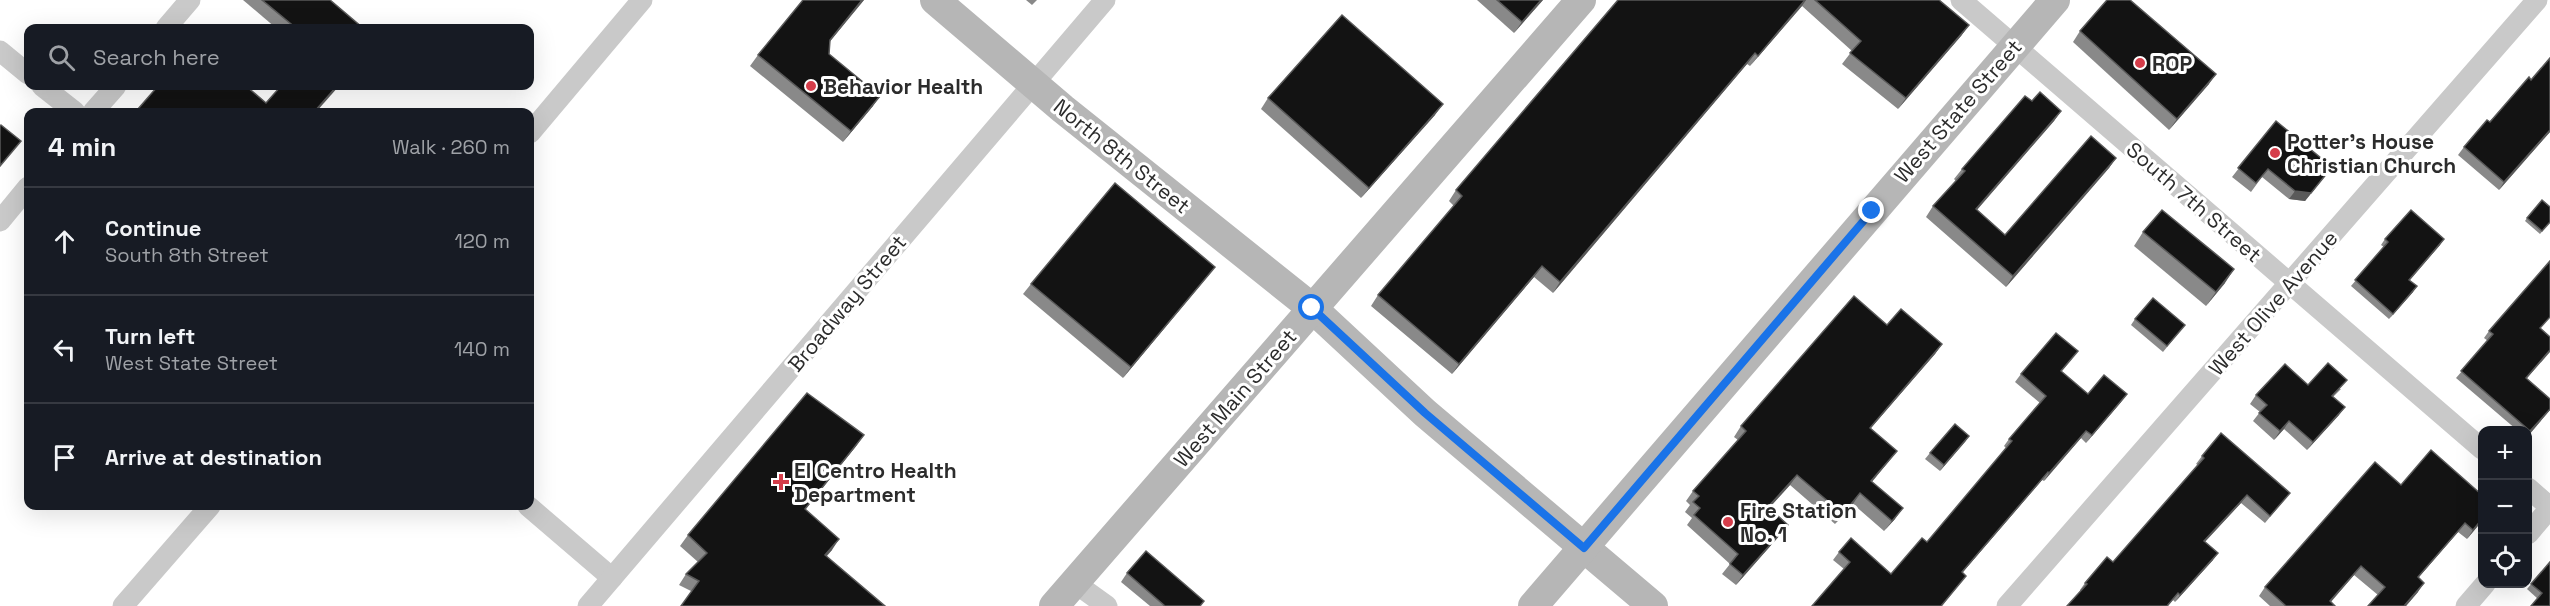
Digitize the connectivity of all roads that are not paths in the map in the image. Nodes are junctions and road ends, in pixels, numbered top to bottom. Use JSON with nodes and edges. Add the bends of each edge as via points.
{"nodes":[{"id":1,"x":190,"y":0,"type":"edge"},
{"id":2,"x":642,"y":0,"type":"edge"},
{"id":3,"x":935,"y":0,"type":"edge"},
{"id":4,"x":1105,"y":0,"type":"edge"},
{"id":5,"x":1581,"y":0,"type":"edge"},
{"id":6,"x":1961,"y":0,"type":"edge"},
{"id":7,"x":2055,"y":0,"type":"edge"},
{"id":8,"x":2537,"y":0,"type":"edge"},
{"id":9,"x":169,"y":24,"type":"edge"},
{"id":10,"x":2013,"y":47,"type":"junction"},
{"id":11,"x":0,"y":51,"type":"edge"},
{"id":12,"x":24,"y":71,"type":"edge"},
{"id":13,"x":1033,"y":84,"type":"junction"},
{"id":14,"x":47,"y":90,"type":"edge"},
{"id":15,"x":112,"y":90,"type":"edge"},
{"id":16,"x":70,"y":108,"type":"edge"},
{"id":17,"x":97,"y":108,"type":"edge"},
{"id":18,"x":534,"y":128,"type":"edge"},
{"id":19,"x":24,"y":192,"type":"edge"},
{"id":20,"x":0,"y":220,"type":"edge"},
{"id":21,"x":2289,"y":285,"type":"junction"},
{"id":22,"x":1312,"y":308,"type":"junction"},
{"id":23,"x":2478,"y":446,"type":"edge"},
{"id":24,"x":2532,"y":491,"type":"edge"},
{"id":25,"x":2550,"y":507,"type":"edge"},
{"id":26,"x":207,"y":510,"type":"edge"},
{"id":27,"x":533,"y":510,"type":"edge"},
{"id":28,"x":2532,"y":529,"type":"edge"},
{"id":29,"x":1584,"y":548,"type":"junction"},
{"id":30,"x":612,"y":578,"type":"junction"},
{"id":31,"x":1075,"y":583,"type":"junction"},
{"id":32,"x":2482,"y":588,"type":"edge"},
{"id":33,"x":123,"y":606,"type":"edge"},
{"id":34,"x":588,"y":606,"type":"edge"},
{"id":35,"x":1054,"y":606,"type":"edge"},
{"id":36,"x":1107,"y":606,"type":"edge"},
{"id":37,"x":1533,"y":606,"type":"edge"},
{"id":38,"x":1653,"y":606,"type":"edge"},
{"id":39,"x":2007,"y":606,"type":"edge"},
{"id":40,"x":2466,"y":606,"type":"edge"}],
"edges":[{"from":1,"to":9,"type":"street"},
{"from":2,"to":18,"type":"street"},
{"from":3,"to":13,"type":"street","name":"North 8th Street"},
{"from":4,"to":13,"type":"street","name":"Broadway Street"},
{"from":5,"to":22,"type":"street","name":"West Main Street"},
{"from":6,"to":10,"type":"street","name":"South 7th Street"},
{"from":7,"to":10,"type":"street","name":"West State Street"},
{"from":8,"to":21,"type":"street","name":"West Olive Avenue"},
{"from":10,"to":21,"type":"street","name":"South 7th Street"},
{"from":10,"to":29,"type":"street","name":"West State Street"},
{"from":11,"to":12,"type":"street"},
{"from":13,"to":22,"type":"street","name":"North 8th Street"},
{"from":13,"to":30,"type":"street","name":"Broadway Street"},
{"from":14,"to":16,"type":"street"},
{"from":15,"to":17,"type":"street"},
{"from":19,"to":20,"type":"street"},
{"from":21,"to":23,"type":"street","name":"South 7th Street"},
{"from":21,"to":39,"type":"street","name":"West Olive Avenue"},
{"from":22,"to":29,"type":"street","name":"North 8th Street","via":[[1425,413]]},
{"from":22,"to":31,"type":"street","name":"West Main Street"},
{"from":24,"to":25,"type":"street"},
{"from":25,"to":28,"type":"street"},
{"from":26,"to":33,"type":"street"},
{"from":27,"to":30,"type":"street"},
{"from":29,"to":37,"type":"street","name":"West State Street"},
{"from":29,"to":38,"type":"street","name":"North 8th Street"},
{"from":30,"to":34,"type":"street","name":"Broadway Street"},
{"from":31,"to":35,"type":"street","name":"West Main Street"},
{"from":31,"to":36,"type":"street"},
{"from":32,"to":40,"type":"street"}]}
